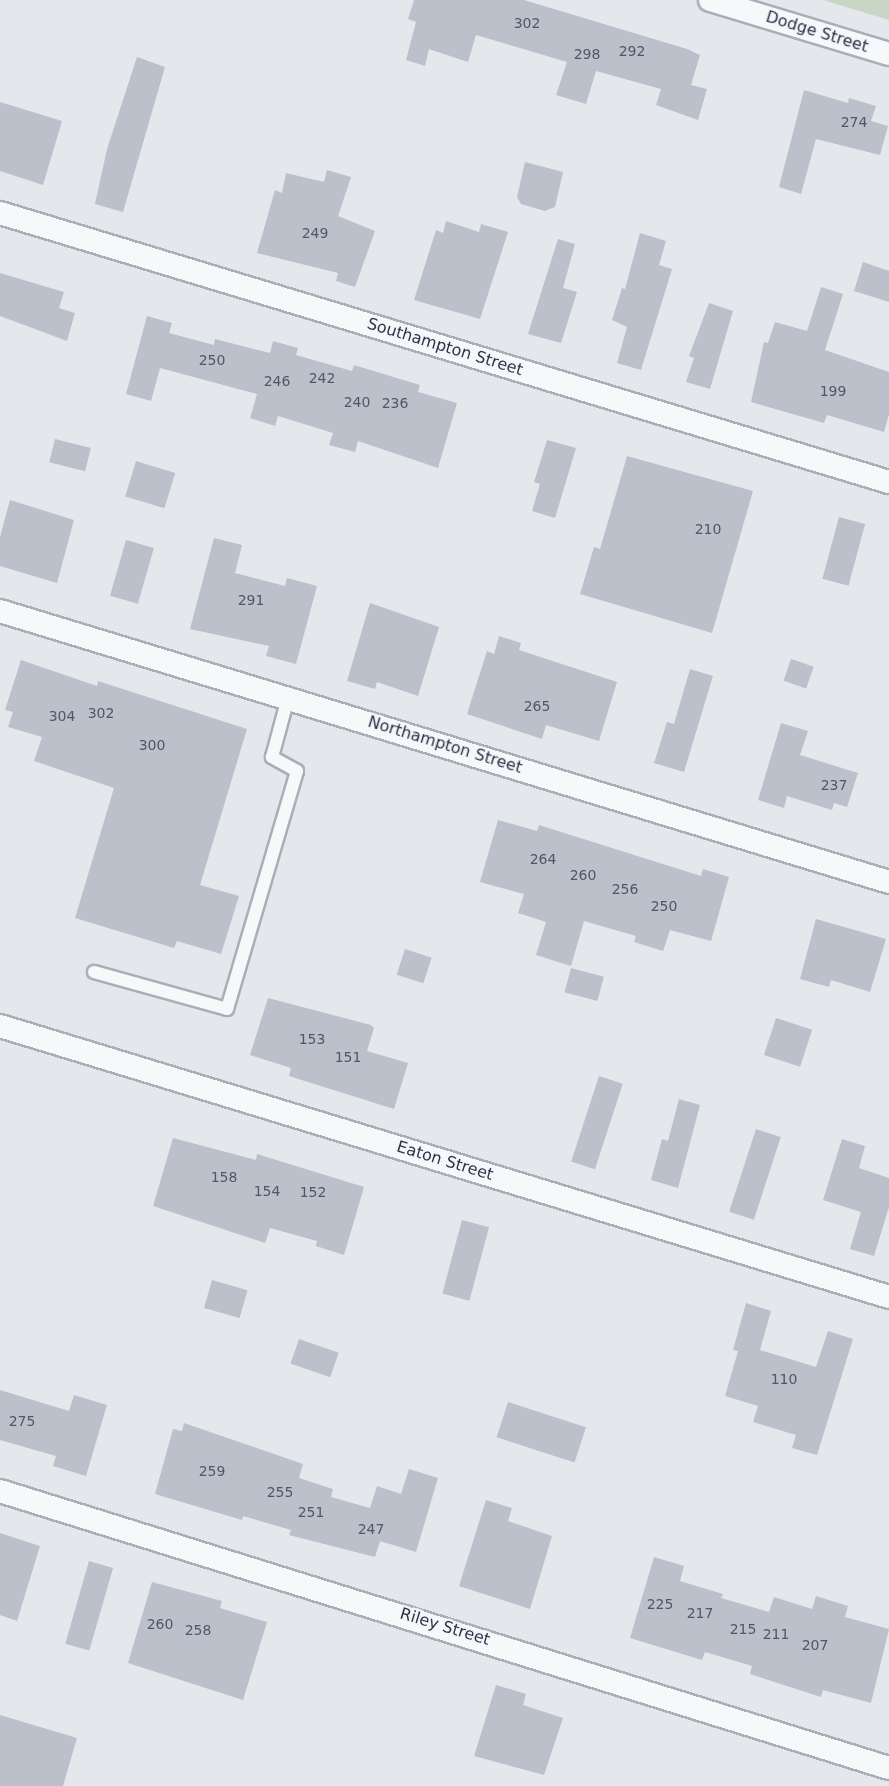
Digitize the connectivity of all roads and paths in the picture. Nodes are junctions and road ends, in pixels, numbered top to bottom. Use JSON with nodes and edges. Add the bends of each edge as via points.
{"nodes":[{"id":1,"x":710,"y":0,"type":"edge"},
{"id":2,"x":889,"y":54,"type":"edge"},
{"id":3,"x":0,"y":213,"type":"edge"},
{"id":4,"x":889,"y":482,"type":"edge"},
{"id":5,"x":0,"y":611,"type":"edge"},
{"id":6,"x":288,"y":698,"type":"junction"},
{"id":7,"x":889,"y":882,"type":"edge"},
{"id":8,"x":94,"y":972,"type":"dead end"},
{"id":9,"x":0,"y":1026,"type":"edge"},
{"id":10,"x":889,"y":1298,"type":"edge"},
{"id":11,"x":0,"y":1491,"type":"edge"},
{"id":12,"x":889,"y":1768,"type":"edge"}],
"edges":[{"from":1,"to":2,"type":"street","name":"Dodge Street"},
{"from":3,"to":4,"type":"street","name":"Southampton Street"},
{"from":5,"to":6,"type":"street","name":"Northampton Street"},
{"from":6,"to":7,"type":"street","name":"Northampton Street"},
{"from":6,"to":8,"type":"lane","via":[[272,757],[297,771],[227,1009]]},
{"from":9,"to":10,"type":"street","name":"Eaton Street"},
{"from":11,"to":12,"type":"street","name":"Riley Street"}]}
